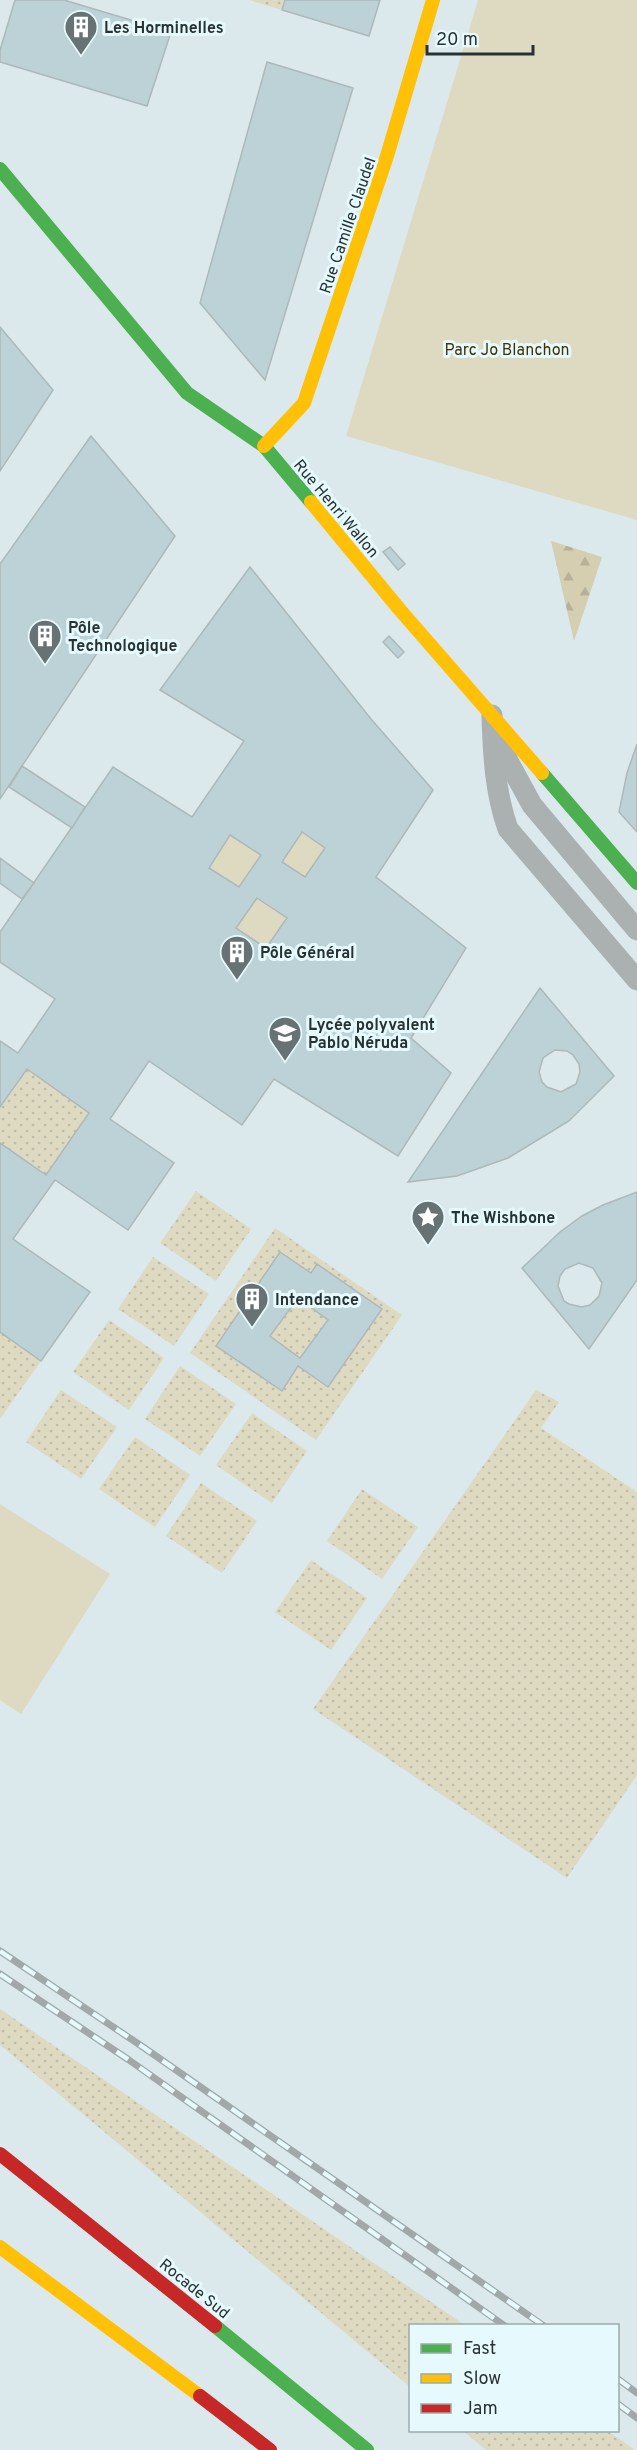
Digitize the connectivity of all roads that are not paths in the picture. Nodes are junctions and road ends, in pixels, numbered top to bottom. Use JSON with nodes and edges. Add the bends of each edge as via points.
{"nodes":[{"id":1,"x":433,"y":0,"type":"edge"},
{"id":2,"x":0,"y":169,"type":"edge"},
{"id":3,"x":264,"y":446,"type":"junction"},
{"id":4,"x":492,"y":714,"type":"junction"},
{"id":5,"x":637,"y":883,"type":"edge"},
{"id":6,"x":637,"y":930,"type":"edge"},
{"id":7,"x":637,"y":980,"type":"edge"},
{"id":8,"x":0,"y":2154,"type":"edge"},
{"id":9,"x":0,"y":2247,"type":"edge"},
{"id":10,"x":270,"y":2450,"type":"edge"},
{"id":11,"x":367,"y":2450,"type":"edge"}],
"edges":[{"from":1,"to":3,"type":"main road","name":"Rue Camille Claudel","via":[[387,156],[304,403]]},
{"from":2,"to":3,"type":"main road","name":"Rue Henri Wallon","via":[[187,393]]},
{"from":3,"to":4,"type":"main road","name":"Rue Henri Wallon"},
{"from":4,"to":5,"type":"main road","name":"Rue Henri Wallon"},
{"from":4,"to":6,"type":"lane","via":[[508,761],[532,805]]},
{"from":4,"to":7,"type":"lane","via":[[493,757],[508,829]]},
{"from":8,"to":11,"type":"main road","name":"Rocade Sud"},
{"from":9,"to":10,"type":"main road"}]}
